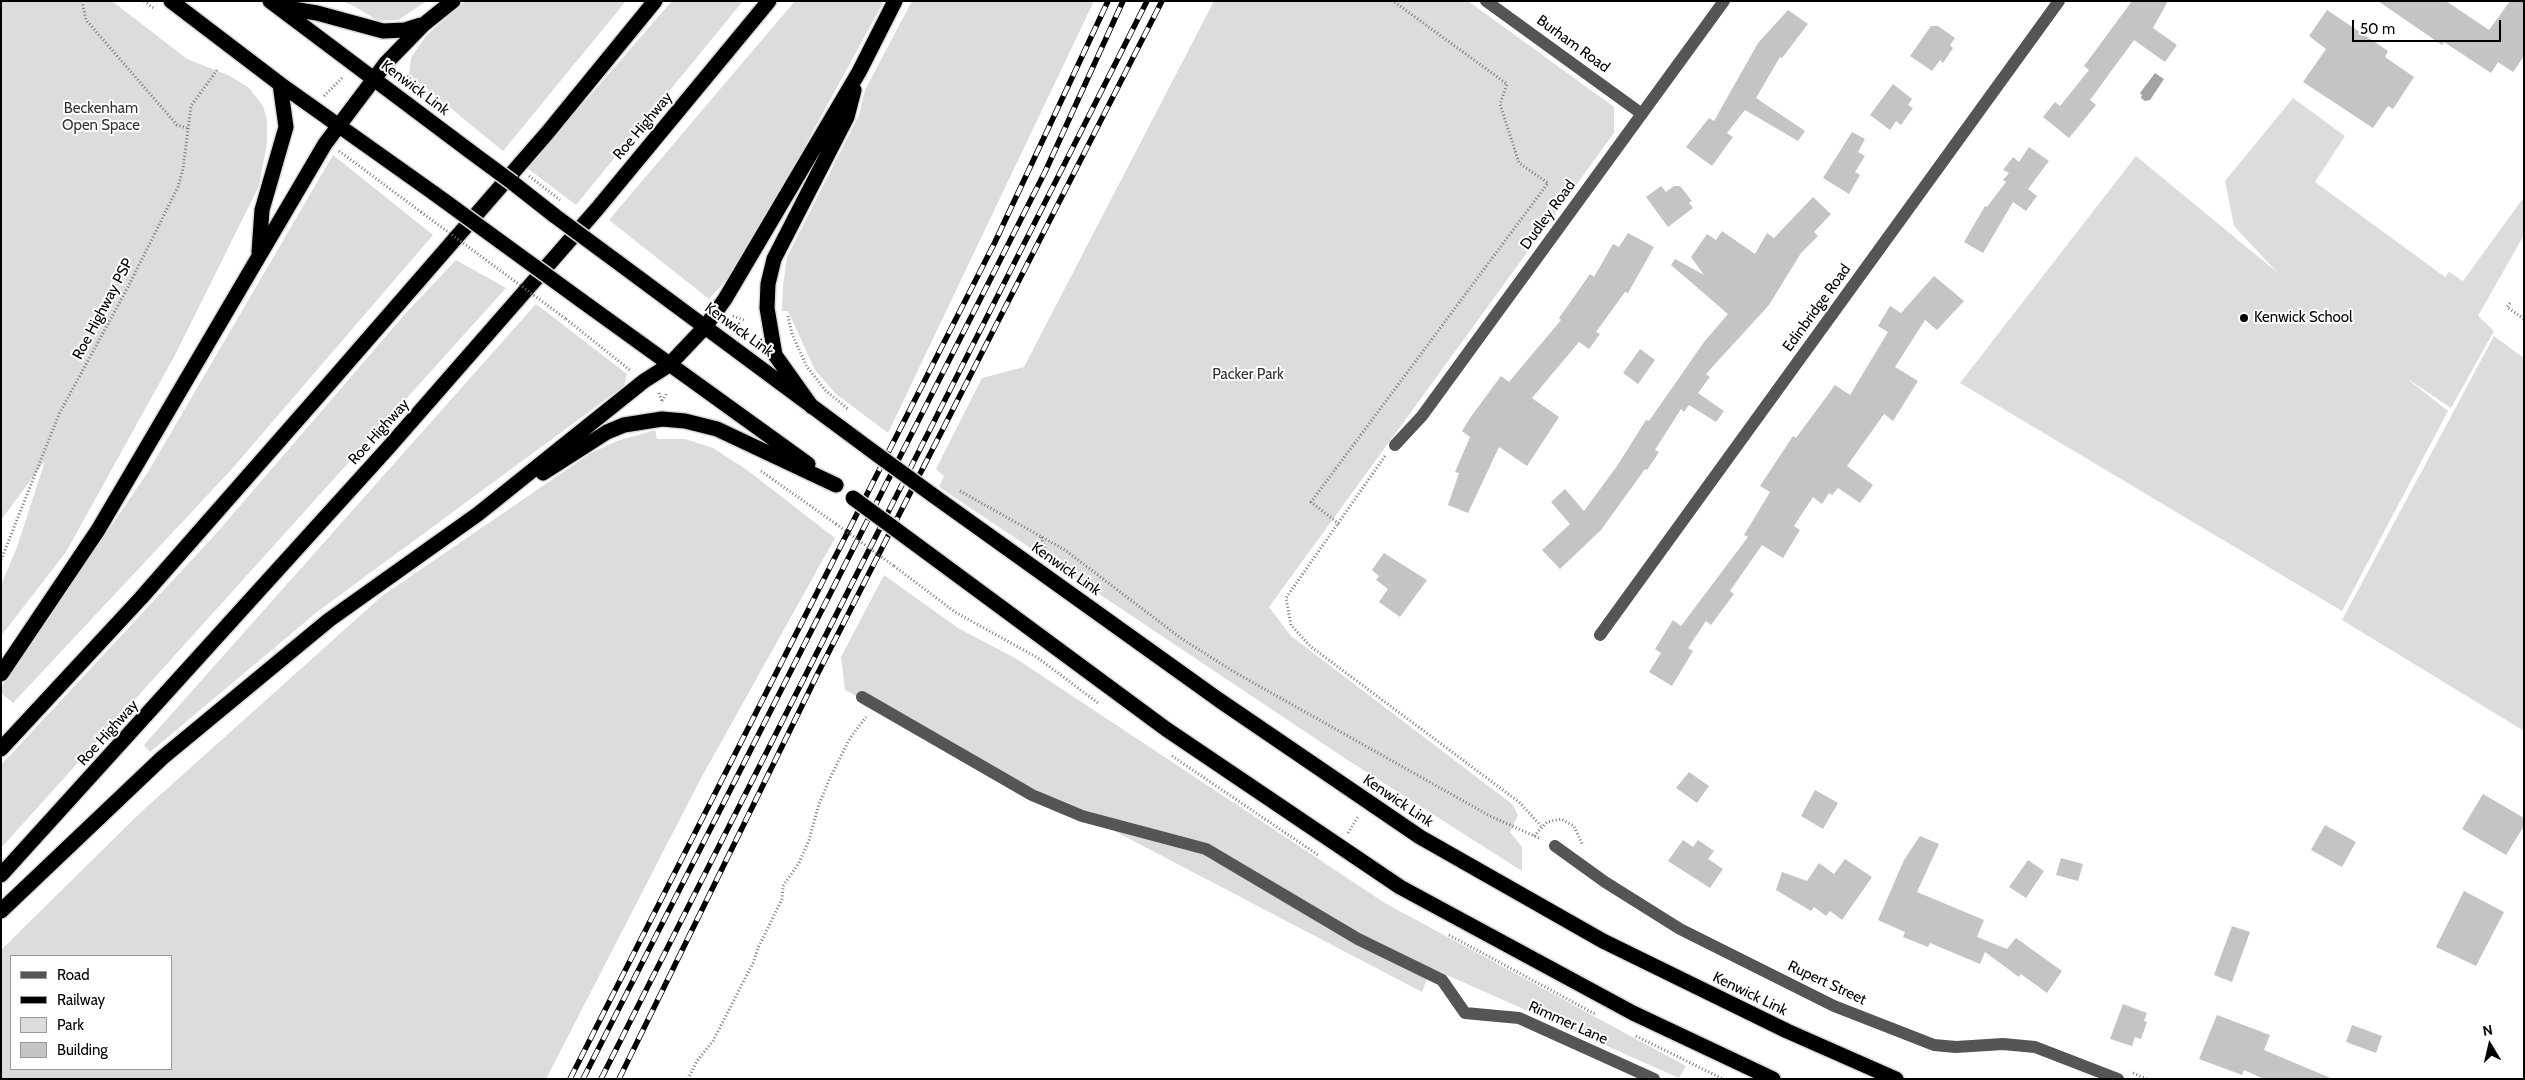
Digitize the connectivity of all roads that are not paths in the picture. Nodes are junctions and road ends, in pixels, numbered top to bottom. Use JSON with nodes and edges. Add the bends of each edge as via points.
{"nodes":[{"id":1,"x":171,"y":1,"type":"edge"},
{"id":2,"x":453,"y":1,"type":"edge"},
{"id":3,"x":655,"y":1,"type":"edge"},
{"id":4,"x":769,"y":1,"type":"edge"},
{"id":5,"x":895,"y":1,"type":"edge"},
{"id":6,"x":1486,"y":1,"type":"edge"},
{"id":7,"x":1724,"y":1,"type":"edge"},
{"id":8,"x":2059,"y":1,"type":"edge"},
{"id":9,"x":273,"y":4,"type":"edge"},
{"id":10,"x":423,"y":24,"type":"junction"},
{"id":11,"x":859,"y":72,"type":"junction"},
{"id":12,"x":374,"y":78,"type":"junction"},
{"id":13,"x":280,"y":84,"type":"junction"},
{"id":14,"x":1642,"y":114,"type":"junction"},
{"id":15,"x":338,"y":124,"type":"junction"},
{"id":16,"x":259,"y":256,"type":"junction"},
{"id":17,"x":705,"y":327,"type":"junction"},
{"id":18,"x":669,"y":365,"type":"junction"},
{"id":19,"x":812,"y":407,"type":"junction"},
{"id":20,"x":1395,"y":445,"type":"road end"},
{"id":21,"x":836,"y":485,"type":"junction"},
{"id":22,"x":478,"y":514,"type":"junction"},
{"id":23,"x":1600,"y":634,"type":"dead end"},
{"id":24,"x":1,"y":674,"type":"edge"},
{"id":25,"x":862,"y":697,"type":"dead end"},
{"id":26,"x":1,"y":749,"type":"edge"},
{"id":27,"x":1555,"y":846,"type":"road end"},
{"id":28,"x":1,"y":875,"type":"edge"},
{"id":29,"x":1,"y":911,"type":"edge"},
{"id":30,"x":2117,"y":1076,"type":"edge"},
{"id":31,"x":1654,"y":1079,"type":"edge"},
{"id":32,"x":1772,"y":1079,"type":"edge"},
{"id":33,"x":1896,"y":1079,"type":"edge"}],
"edges":[{"from":1,"to":13,"type":"highway"},
{"from":2,"to":10,"type":"highway"},
{"from":3,"to":26,"type":"highway","via":[[543,138],[328,385],[141,598]]},
{"from":4,"to":28,"type":"highway","name":"Roe Highway","via":[[597,209],[395,441]]},
{"from":5,"to":11,"type":"highway"},
{"from":6,"to":14,"type":"street","name":"Burham Road"},
{"from":7,"to":14,"type":"street","name":"Dudley Road"},
{"from":8,"to":23,"type":"street","name":"Edinbridge Road"},
{"from":9,"to":10,"type":"highway","via":[[383,31],[404,30]]},
{"from":9,"to":12,"type":"highway","name":"Kenwick Link"},
{"from":10,"to":12,"type":"highway"},
{"from":11,"to":17,"type":"highway"},
{"from":11,"to":19,"type":"highway","via":[[847,117],[774,259],[768,284],[767,308],[775,355]]},
{"from":12,"to":15,"type":"highway"},
{"from":12,"to":17,"type":"highway","name":"Kenwick Link","bridge":true},
{"from":13,"to":15,"type":"highway"},
{"from":13,"to":16,"type":"highway","via":[[286,127],[262,210]]},
{"from":14,"to":20,"type":"street","name":"Dudley Road","via":[[1422,416]]},
{"from":15,"to":16,"type":"highway"},
{"from":15,"to":18,"type":"highway","bridge":true},
{"from":16,"to":24,"type":"highway","via":[[98,530]]},
{"from":17,"to":18,"type":"highway"},
{"from":17,"to":19,"type":"highway","name":"Kenwick Link"},
{"from":18,"to":21,"type":"highway"},
{"from":18,"to":22,"type":"highway","via":[[644,381]]},
{"from":19,"to":33,"type":"highway","name":"Kenwick Link","bridge":true,"via":[[1220,700],[1420,837],[1603,941],[1787,1031]]},
{"from":21,"to":22,"type":"highway","via":[[716,430],[685,421],[662,419],[624,425],[607,432]]},
{"from":21,"to":32,"type":"highway","bridge":true,"via":[[1166,729],[1400,887],[1633,1013]]},
{"from":22,"to":29,"type":"highway","via":[[329,620],[162,758]]},
{"from":25,"to":31,"type":"street","name":"Rimmer Lane","via":[[1032,795],[1082,816],[1206,849],[1358,939],[1442,980],[1465,1013],[1519,1018]]},
{"from":27,"to":30,"type":"street","name":"Rupert Street","via":[[1680,929],[1834,1006],[1934,1045],[2035,1047]]}]}
